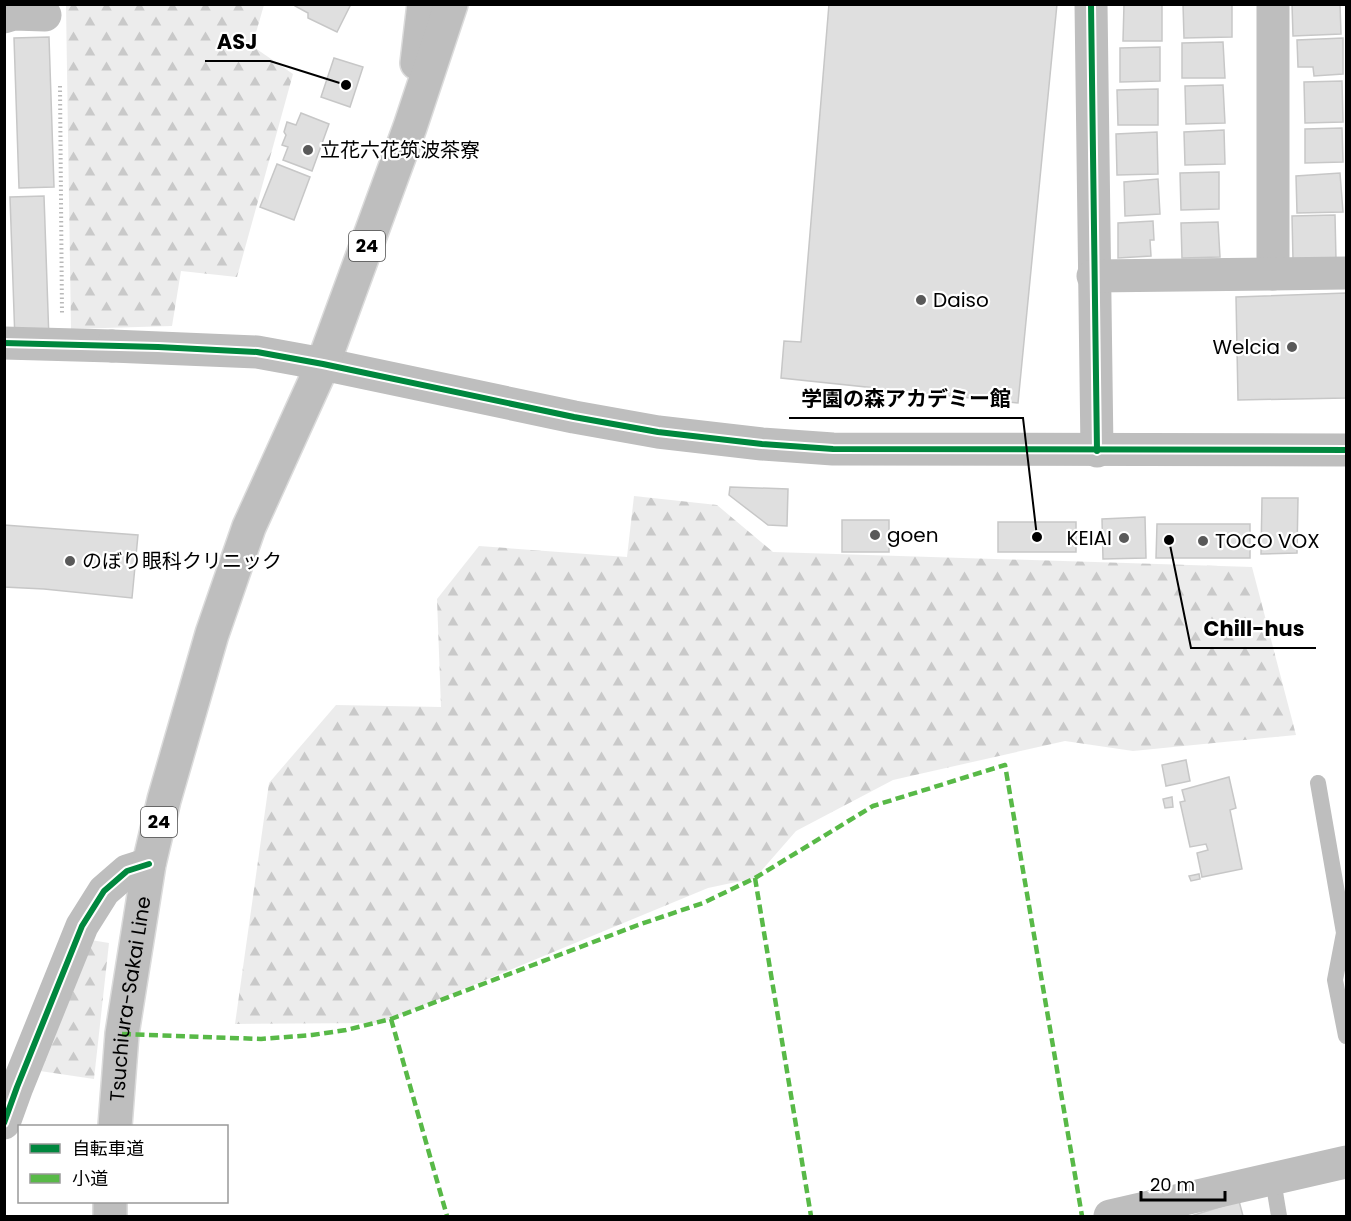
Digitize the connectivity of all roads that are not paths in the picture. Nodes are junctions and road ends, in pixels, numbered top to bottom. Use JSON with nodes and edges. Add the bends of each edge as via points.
{"nodes":[{"id":1,"x":424,"y":4,"type":"edge"},
{"id":2,"x":452,"y":4,"type":"edge"},
{"id":3,"x":1091,"y":4,"type":"edge"},
{"id":4,"x":1273,"y":4,"type":"edge"},
{"id":5,"x":410,"y":127,"type":"junction"},
{"id":6,"x":1347,"y":273,"type":"edge"},
{"id":7,"x":1273,"y":274,"type":"junction"},
{"id":8,"x":1094,"y":276,"type":"junction"},
{"id":9,"x":4,"y":343,"type":"edge"},
{"id":10,"x":323,"y":364,"type":"junction"},
{"id":11,"x":1347,"y":450,"type":"edge"},
{"id":12,"x":1097,"y":451,"type":"junction"},
{"id":13,"x":1318,"y":783,"type":"dead end"},
{"id":14,"x":149,"y":864,"type":"junction"},
{"id":15,"x":1347,"y":1036,"type":"edge"},
{"id":16,"x":4,"y":1124,"type":"edge"},
{"id":17,"x":115,"y":1125,"type":"edge"},
{"id":18,"x":1347,"y":1162,"type":"edge"},
{"id":19,"x":1273,"y":1180,"type":"junction"},
{"id":20,"x":1110,"y":1216,"type":"edge"},
{"id":21,"x":1279,"y":1216,"type":"edge"}],
"edges":[{"from":1,"to":5,"type":"street","number":"24"},
{"from":2,"to":5,"type":"street","number":"24"},
{"from":3,"to":8,"type":"street"},
{"from":4,"to":7,"type":"street"},
{"from":5,"to":10,"type":"street","number":"24"},
{"from":6,"to":7,"type":"street"},
{"from":7,"to":8,"type":"street"},
{"from":8,"to":12,"type":"street"},
{"from":9,"to":10,"type":"street","via":[[257,352]]},
{"from":10,"to":12,"type":"street","via":[[574,417],[762,444],[833,449]]},
{"from":10,"to":14,"type":"street","name":"Tsuchiura-Sakai Line","number":"24","via":[[249,527],[209,645]]},
{"from":11,"to":12,"type":"street"},
{"from":13,"to":15,"type":"lane","via":[[1344,933],[1335,980]]},
{"from":14,"to":16,"type":"street","via":[[127,871],[104,891],[82,926]]},
{"from":14,"to":17,"type":"street","name":"Tsuchiura-Sakai Line","number":"24","via":[[122,1034]]},
{"from":18,"to":19,"type":"street"},
{"from":19,"to":20,"type":"street"},
{"from":19,"to":21,"type":"lane"}]}
